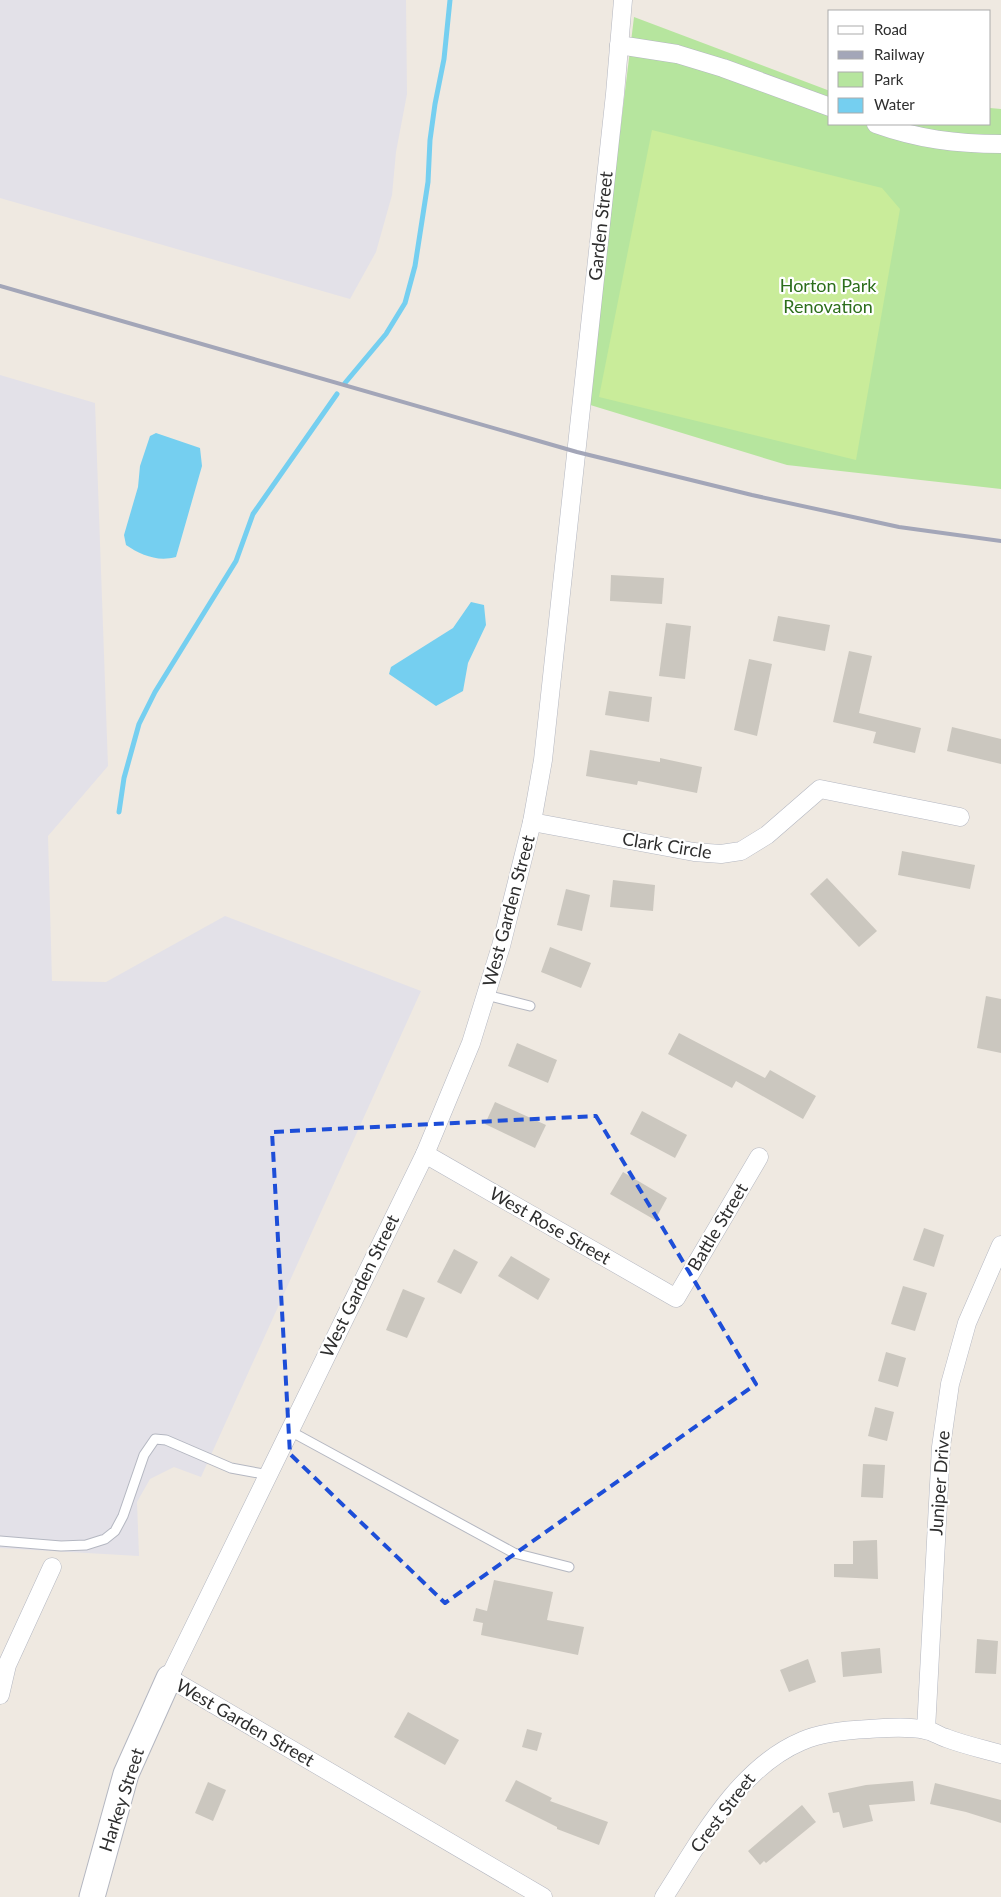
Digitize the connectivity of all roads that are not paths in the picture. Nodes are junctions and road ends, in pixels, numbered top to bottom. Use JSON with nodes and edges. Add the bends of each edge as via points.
{"nodes":[{"id":1,"x":622,"y":0,"type":"edge"},
{"id":2,"x":619,"y":45,"type":"junction"},
{"id":3,"x":828,"y":106,"type":"edge"},
{"id":4,"x":879,"y":125,"type":"edge"},
{"id":5,"x":1001,"y":144,"type":"edge"},
{"id":6,"x":578,"y":452,"type":"joint"},
{"id":7,"x":960,"y":817,"type":"dead end"},
{"id":8,"x":532,"y":822,"type":"junction"},
{"id":9,"x":486,"y":995,"type":"junction"},
{"id":10,"x":530,"y":1006,"type":"dead end"},
{"id":11,"x":425,"y":1154,"type":"junction"},
{"id":12,"x":759,"y":1157,"type":"dead end"},
{"id":13,"x":1001,"y":1245,"type":"edge"},
{"id":14,"x":676,"y":1298,"type":"joint"},
{"id":15,"x":290,"y":1431,"type":"junction"},
{"id":16,"x":269,"y":1475,"type":"junction"},
{"id":17,"x":0,"y":1541,"type":"edge"},
{"id":18,"x":52,"y":1567,"type":"dead end"},
{"id":19,"x":569,"y":1567,"type":"dead end"},
{"id":20,"x":169,"y":1678,"type":"junction"},
{"id":21,"x":0,"y":1695,"type":"edge"},
{"id":22,"x":926,"y":1730,"type":"junction"},
{"id":23,"x":1001,"y":1754,"type":"edge"},
{"id":24,"x":92,"y":1897,"type":"edge"},
{"id":25,"x":543,"y":1897,"type":"edge"},
{"id":26,"x":664,"y":1897,"type":"edge"}],
"edges":[{"from":1,"to":2,"type":"street","name":"Garden Street"},
{"from":2,"to":3,"type":"street","via":[[677,54]]},
{"from":2,"to":6,"type":"street","name":"Garden Street"},
{"from":4,"to":5,"type":"street","via":[[940,141]]},
{"from":6,"to":8,"type":"street","name":"West Garden Street","via":[[543,760]]},
{"from":7,"to":8,"type":"street","name":"Clark Circle","via":[[820,789],[767,834],[741,851],[721,854],[694,852]]},
{"from":8,"to":9,"type":"street","name":"West Garden Street"},
{"from":9,"to":10,"type":"lane"},
{"from":9,"to":11,"type":"street","name":"West Garden Street","via":[[471,1043]]},
{"from":11,"to":14,"type":"street","name":"West Rose Street"},
{"from":11,"to":15,"type":"street","name":"West Garden Street"},
{"from":12,"to":14,"type":"street","name":"Battle Street"},
{"from":13,"to":22,"type":"street","name":"Juniper Drive","via":[[967,1323],[950,1384],[941,1447]]},
{"from":15,"to":16,"type":"street","name":"West Garden Street"},
{"from":15,"to":19,"type":"lane","via":[[514,1553]]},
{"from":16,"to":17,"type":"lane","via":[[231,1468],[166,1440],[155,1439],[144,1455],[123,1516],[115,1531],[105,1539],[86,1545],[61,1546]]},
{"from":16,"to":20,"type":"street","name":"West Garden Street"},
{"from":18,"to":21,"type":"street","via":[[7,1665]]},
{"from":20,"to":24,"type":"street","name":"Harkey Street","via":[[126,1774]]},
{"from":20,"to":25,"type":"street","name":"West Garden Street"},
{"from":22,"to":23,"type":"street","name":"Crest Street"},
{"from":22,"to":26,"type":"street","name":"Crest Street","via":[[882,1728],[827,1733],[777,1754],[758,1768],[716,1816]]}]}
